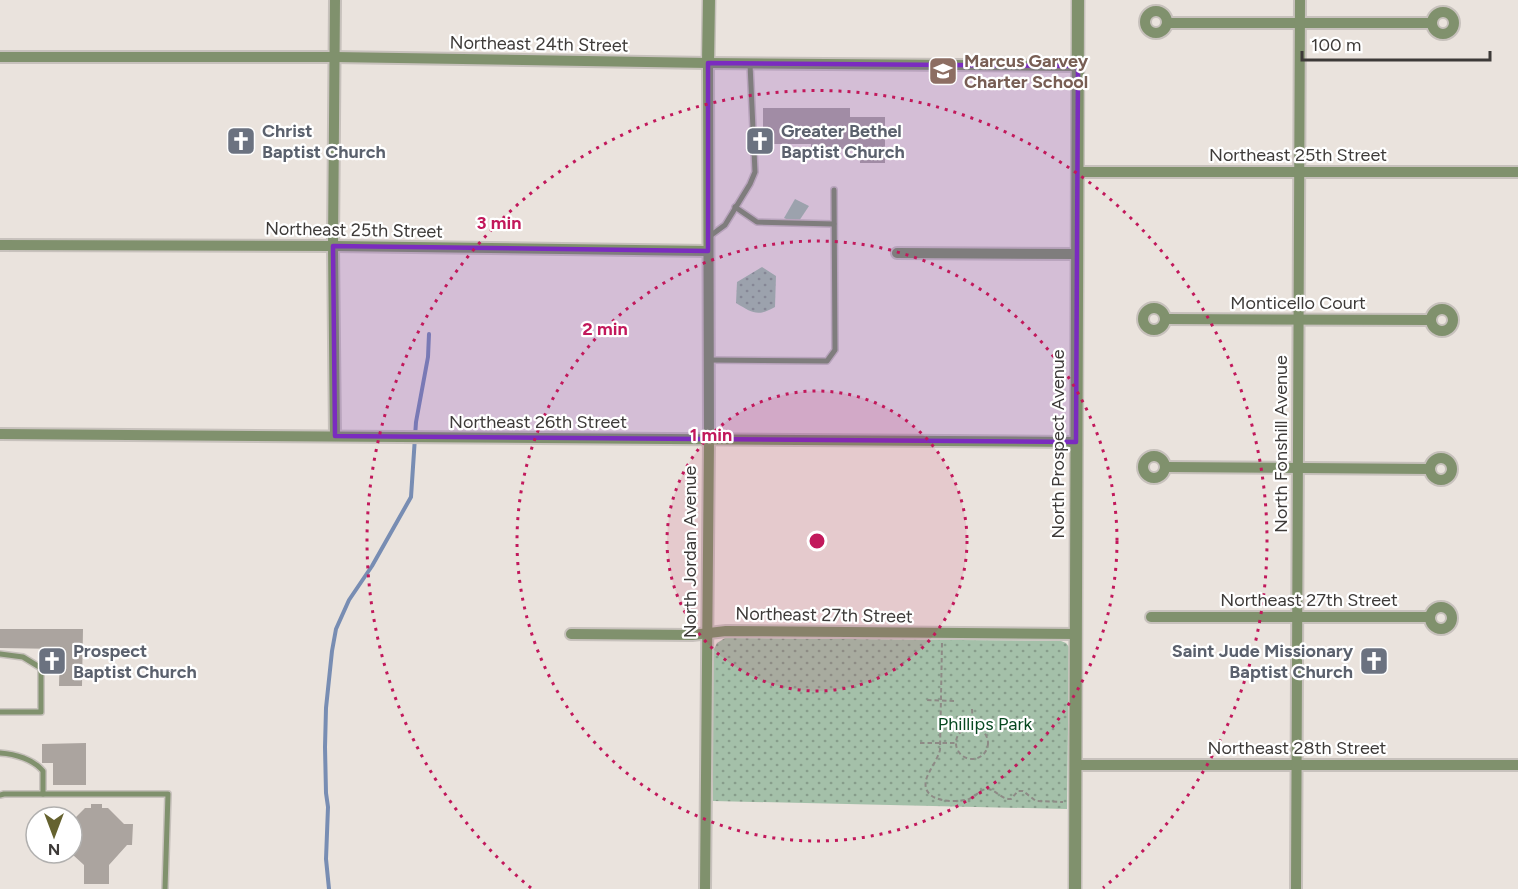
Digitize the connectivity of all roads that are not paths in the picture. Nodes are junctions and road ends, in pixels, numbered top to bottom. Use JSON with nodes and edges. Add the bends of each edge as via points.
{"nodes":[{"id":1,"x":335,"y":0,"type":"edge"},
{"id":2,"x":709,"y":0,"type":"edge"},
{"id":3,"x":1078,"y":0,"type":"edge"},
{"id":4,"x":1300,"y":0,"type":"edge"},
{"id":5,"x":1167,"y":23,"type":"dead end"},
{"id":6,"x":1299,"y":23,"type":"junction"},
{"id":7,"x":1432,"y":23,"type":"dead end"},
{"id":8,"x":0,"y":57,"type":"edge"},
{"id":9,"x":334,"y":57,"type":"junction"},
{"id":10,"x":708,"y":63,"type":"junction"},
{"id":11,"x":750,"y":64,"type":"junction"},
{"id":12,"x":1078,"y":66,"type":"junction"},
{"id":13,"x":1078,"y":171,"type":"junction"},
{"id":14,"x":1299,"y":172,"type":"junction"},
{"id":15,"x":1518,"y":172,"type":"edge"},
{"id":16,"x":834,"y":190,"type":"dead end"},
{"id":17,"x":735,"y":207,"type":"junction"},
{"id":18,"x":834,"y":224,"type":"junction"},
{"id":19,"x":708,"y":237,"type":"junction"},
{"id":20,"x":0,"y":245,"type":"edge"},
{"id":21,"x":333,"y":246,"type":"junction"},
{"id":22,"x":708,"y":251,"type":"junction"},
{"id":23,"x":897,"y":253,"type":"dead end"},
{"id":24,"x":1077,"y":254,"type":"junction"},
{"id":25,"x":1166,"y":320,"type":"dead end"},
{"id":26,"x":1298,"y":320,"type":"junction"},
{"id":27,"x":1431,"y":320,"type":"dead end"},
{"id":28,"x":708,"y":360,"type":"junction"},
{"id":29,"x":0,"y":434,"type":"edge"},
{"id":30,"x":335,"y":436,"type":"junction"},
{"id":31,"x":709,"y":440,"type":"junction"},
{"id":32,"x":1076,"y":442,"type":"junction"},
{"id":33,"x":1166,"y":467,"type":"dead end"},
{"id":34,"x":1298,"y":468,"type":"junction"},
{"id":35,"x":1430,"y":469,"type":"dead end"},
{"id":36,"x":1151,"y":617,"type":"dead end"},
{"id":37,"x":1297,"y":617,"type":"junction"},
{"id":38,"x":1430,"y":617,"type":"dead end"},
{"id":39,"x":708,"y":633,"type":"junction"},
{"id":40,"x":571,"y":634,"type":"dead end"},
{"id":41,"x":1076,"y":634,"type":"junction"},
{"id":42,"x":0,"y":654,"type":"edge"},
{"id":43,"x":0,"y":712,"type":"edge"},
{"id":44,"x":0,"y":753,"type":"edge"},
{"id":45,"x":1297,"y":764,"type":"junction"},
{"id":46,"x":1075,"y":765,"type":"junction"},
{"id":47,"x":1518,"y":765,"type":"edge"},
{"id":48,"x":43,"y":794,"type":"junction"},
{"id":49,"x":0,"y":795,"type":"edge"},
{"id":50,"x":165,"y":889,"type":"edge"},
{"id":51,"x":705,"y":889,"type":"edge"},
{"id":52,"x":1075,"y":889,"type":"edge"},
{"id":53,"x":1296,"y":889,"type":"edge"}],
"edges":[{"from":1,"to":9,"type":"street"},
{"from":2,"to":10,"type":"street","name":"North Jordan Avenue"},
{"from":3,"to":12,"type":"street","name":"North Prospect Avenue"},
{"from":4,"to":6,"type":"street","name":"North Fonshill Avenue"},
{"from":5,"to":6,"type":"street"},
{"from":6,"to":7,"type":"street"},
{"from":6,"to":14,"type":"street","name":"North Fonshill Avenue"},
{"from":8,"to":9,"type":"street","name":"Northeast 24th Street"},
{"from":9,"to":10,"type":"street","name":"Northeast 24th Street"},
{"from":9,"to":21,"type":"street"},
{"from":10,"to":11,"type":"street","name":"Northeast 24th Street"},
{"from":10,"to":19,"type":"street","name":"North Jordan Avenue"},
{"from":11,"to":12,"type":"street","name":"Northeast 24th Street"},
{"from":11,"to":17,"type":"lane","via":[[754,172]]},
{"from":12,"to":13,"type":"street","name":"North Prospect Avenue"},
{"from":13,"to":14,"type":"street","name":"Northeast 25th Street"},
{"from":13,"to":24,"type":"street","name":"North Prospect Avenue"},
{"from":14,"to":15,"type":"street","name":"Northeast 25th Street"},
{"from":14,"to":26,"type":"street","name":"North Fonshill Avenue"},
{"from":16,"to":18,"type":"lane"},
{"from":17,"to":18,"type":"lane","via":[[757,222]]},
{"from":17,"to":19,"type":"lane","via":[[725,225]]},
{"from":18,"to":28,"type":"lane","via":[[836,350],[827,361]]},
{"from":19,"to":22,"type":"street","name":"North Jordan Avenue"},
{"from":20,"to":21,"type":"street","name":"Northeast 25th Street"},
{"from":21,"to":22,"type":"street","name":"Northeast 25th Street"},
{"from":21,"to":30,"type":"street"},
{"from":22,"to":28,"type":"street","name":"North Jordan Avenue"},
{"from":23,"to":24,"type":"street"},
{"from":24,"to":32,"type":"street","name":"North Prospect Avenue"},
{"from":25,"to":26,"type":"street","name":"Monticello Court"},
{"from":26,"to":27,"type":"street","name":"Monticello Court"},
{"from":26,"to":34,"type":"street","name":"North Fonshill Avenue"},
{"from":28,"to":31,"type":"street","name":"North Jordan Avenue"},
{"from":29,"to":30,"type":"street","name":"Northeast 26th Street"},
{"from":30,"to":31,"type":"street","name":"Northeast 26th Street"},
{"from":31,"to":32,"type":"street","name":"Northeast 26th Street"},
{"from":31,"to":39,"type":"street","name":"North Jordan Avenue"},
{"from":32,"to":41,"type":"street","name":"North Prospect Avenue"},
{"from":33,"to":34,"type":"street"},
{"from":34,"to":35,"type":"street"},
{"from":34,"to":37,"type":"street","name":"North Fonshill Avenue"},
{"from":36,"to":37,"type":"street","name":"Northeast 27th Street"},
{"from":37,"to":38,"type":"street","name":"Northeast 27th Street"},
{"from":37,"to":45,"type":"street","name":"North Fonshill Avenue"},
{"from":39,"to":40,"type":"street","name":"Northeast 27th Street"},
{"from":39,"to":41,"type":"street","name":"Northeast 27th Street"},
{"from":39,"to":51,"type":"street","name":"North Jordan Avenue"},
{"from":41,"to":46,"type":"street","name":"North Prospect Avenue"},
{"from":42,"to":43,"type":"lane","via":[[23,657],[41,668],[41,712]]},
{"from":44,"to":48,"type":"lane","via":[[40,767]]},
{"from":45,"to":46,"type":"street","name":"Northeast 28th Street"},
{"from":45,"to":47,"type":"street","name":"Northeast 28th Street"},
{"from":45,"to":53,"type":"street","name":"North Fonshill Avenue"},
{"from":46,"to":52,"type":"street","name":"North Prospect Avenue"},
{"from":48,"to":49,"type":"lane"},
{"from":48,"to":50,"type":"lane","via":[[168,794]]}]}
